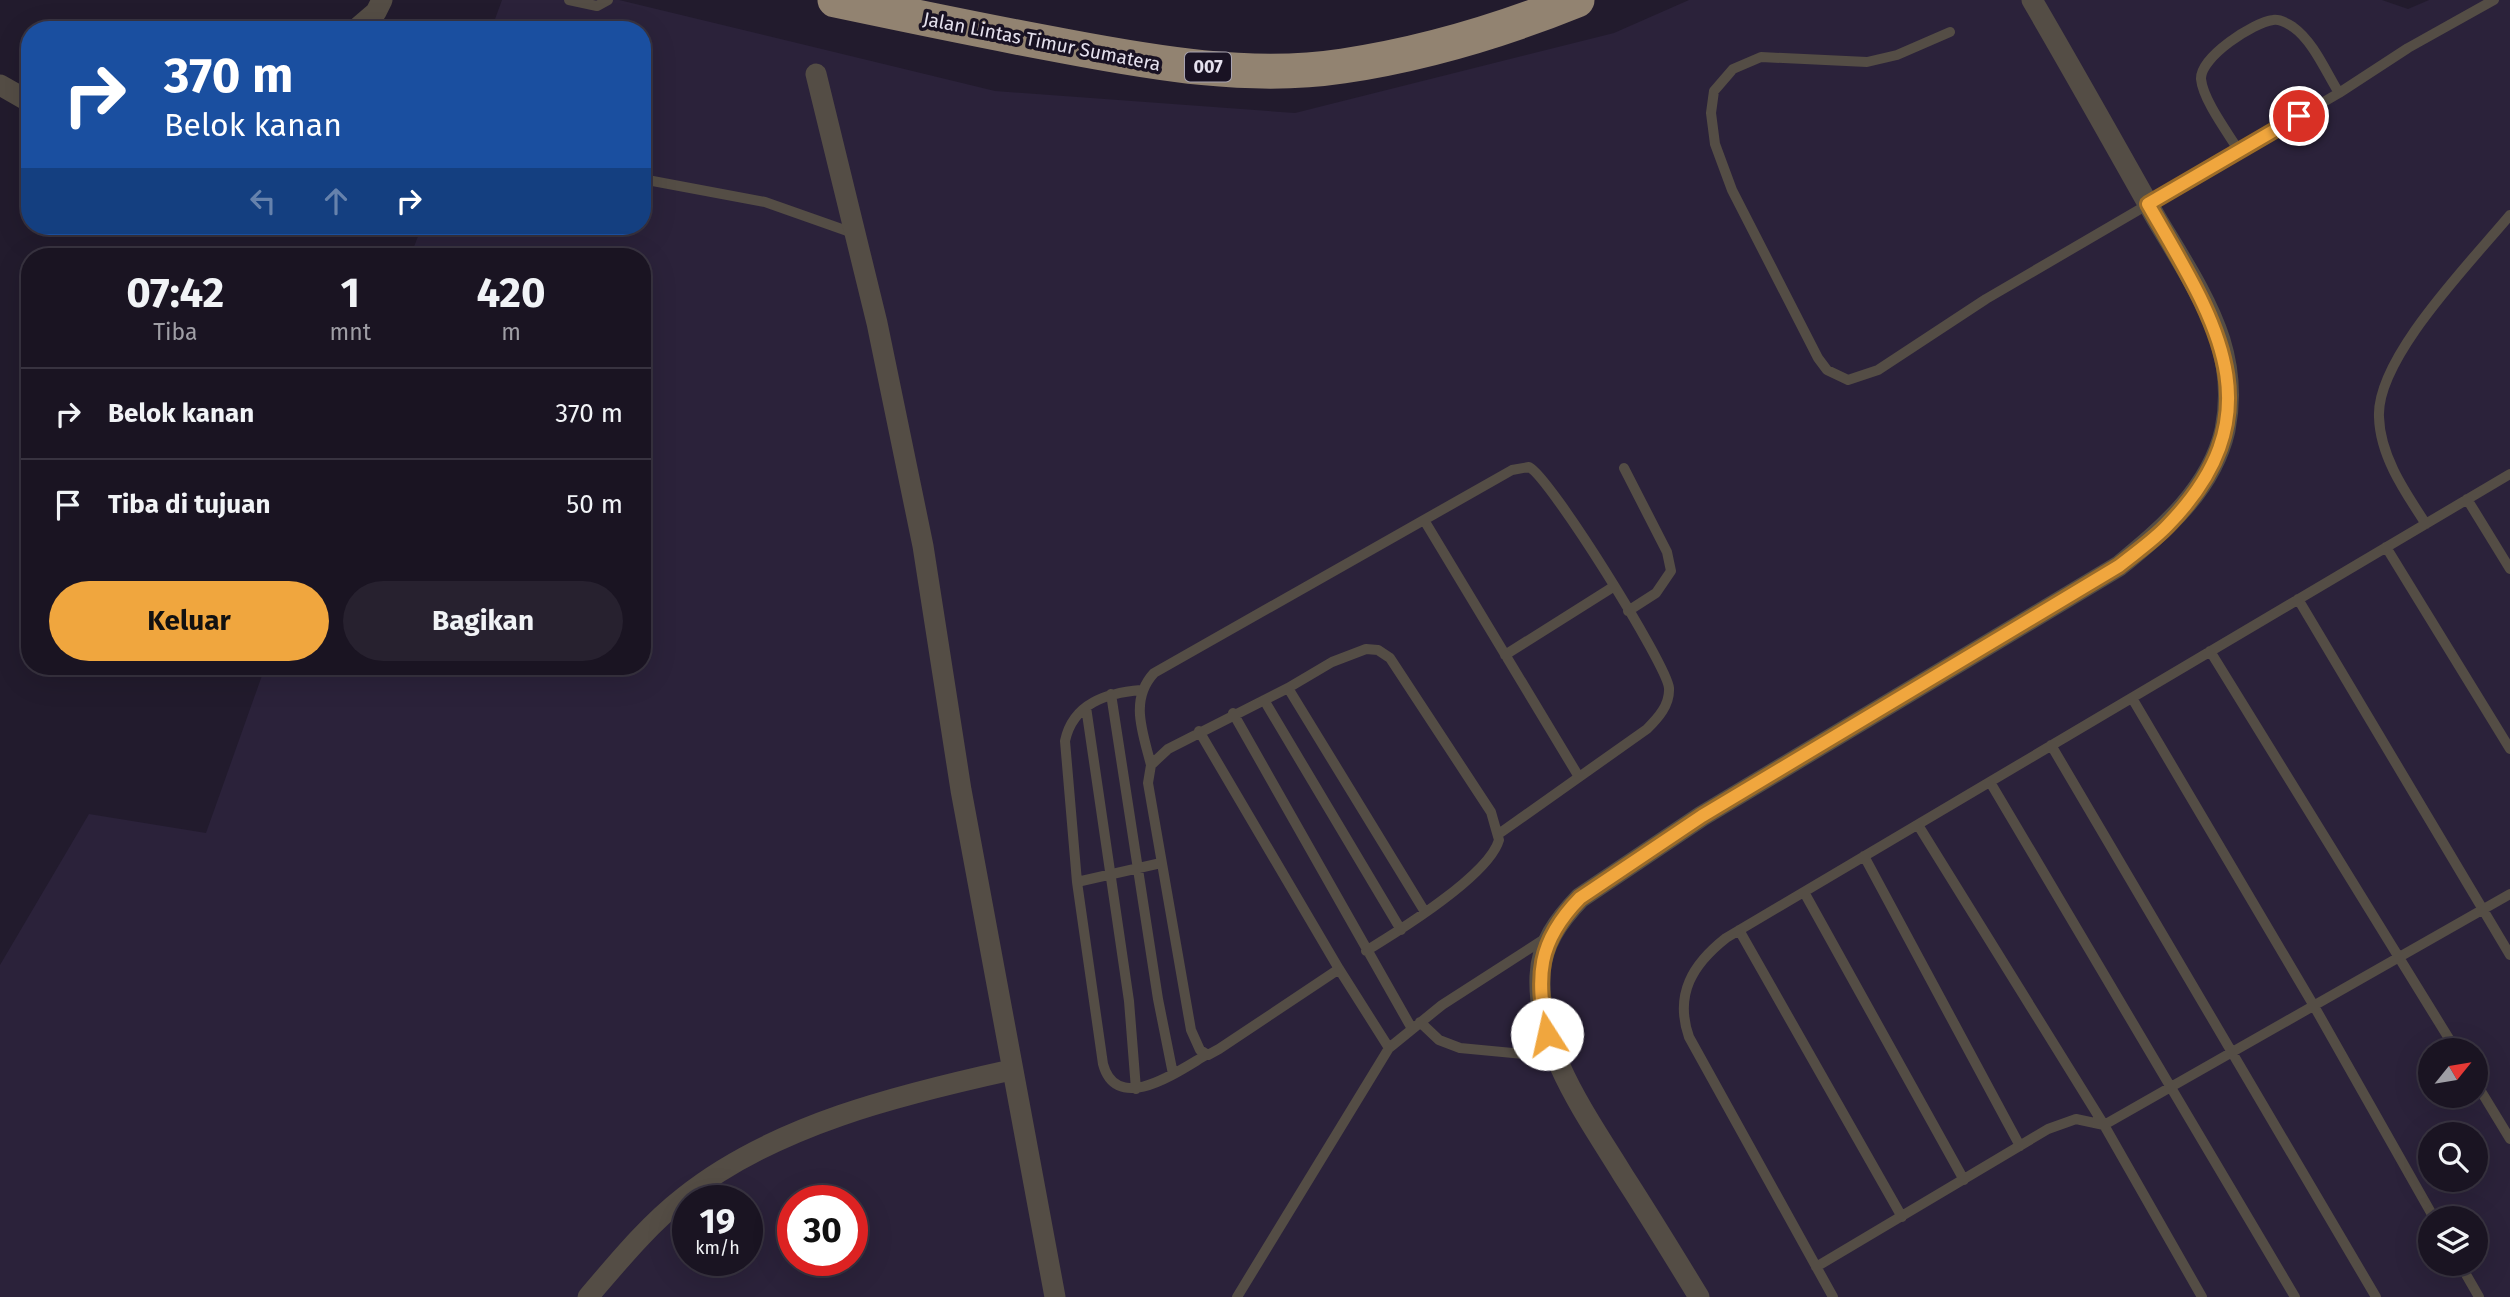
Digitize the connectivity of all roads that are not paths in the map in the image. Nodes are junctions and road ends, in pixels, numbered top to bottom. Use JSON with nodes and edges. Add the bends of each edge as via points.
{"nodes":[{"id":1,"x":382,"y":0,"type":"edge"},
{"id":2,"x":569,"y":0,"type":"edge"},
{"id":3,"x":608,"y":0,"type":"edge"},
{"id":4,"x":835,"y":0,"type":"edge"},
{"id":5,"x":1577,"y":0,"type":"edge"},
{"id":6,"x":2032,"y":0,"type":"edge"},
{"id":7,"x":2494,"y":0,"type":"edge"},
{"id":8,"x":366,"y":21,"type":"edge"},
{"id":9,"x":1950,"y":32,"type":"dead end"},
{"id":10,"x":816,"y":75,"type":"dead end"},
{"id":11,"x":0,"y":85,"type":"edge"},
{"id":12,"x":2339,"y":93,"type":"junction"},
{"id":13,"x":21,"y":97,"type":"edge"},
{"id":14,"x":2239,"y":151,"type":"junction"},
{"id":15,"x":651,"y":181,"type":"edge"},
{"id":16,"x":2148,"y":204,"type":"junction"},
{"id":17,"x":2510,"y":215,"type":"edge"},
{"id":18,"x":853,"y":233,"type":"junction"},
{"id":19,"x":1624,"y":468,"type":"dead end"},
{"id":20,"x":2510,"y":474,"type":"edge"},
{"id":21,"x":2468,"y":499,"type":"junction"},
{"id":22,"x":1424,"y":520,"type":"junction"},
{"id":23,"x":2426,"y":524,"type":"junction"},
{"id":24,"x":2386,"y":547,"type":"junction"},
{"id":25,"x":2510,"y":569,"type":"edge"},
{"id":26,"x":1613,"y":587,"type":"junction"},
{"id":27,"x":2298,"y":599,"type":"junction"},
{"id":28,"x":1628,"y":611,"type":"junction"},
{"id":29,"x":2210,"y":651,"type":"junction"},
{"id":30,"x":1506,"y":655,"type":"junction"},
{"id":31,"x":1288,"y":688,"type":"junction"},
{"id":32,"x":1141,"y":690,"type":"junction"},
{"id":33,"x":1111,"y":694,"type":"junction"},
{"id":34,"x":2132,"y":698,"type":"junction"},
{"id":35,"x":1264,"y":700,"type":"junction"},
{"id":36,"x":1086,"y":707,"type":"junction"},
{"id":37,"x":1233,"y":713,"type":"junction"},
{"id":38,"x":1199,"y":731,"type":"junction"},
{"id":39,"x":2051,"y":745,"type":"junction"},
{"id":40,"x":2510,"y":749,"type":"edge"},
{"id":41,"x":1150,"y":765,"type":"junction"},
{"id":42,"x":1579,"y":777,"type":"junction"},
{"id":43,"x":1990,"y":782,"type":"junction"},
{"id":44,"x":1918,"y":825,"type":"junction"},
{"id":45,"x":1500,"y":834,"type":"junction"},
{"id":46,"x":1864,"y":856,"type":"junction"},
{"id":47,"x":1161,"y":863,"type":"junction"},
{"id":48,"x":1138,"y":868,"type":"junction"},
{"id":49,"x":1110,"y":875,"type":"junction"},
{"id":50,"x":1077,"y":882,"type":"junction"},
{"id":51,"x":1804,"y":892,"type":"junction"},
{"id":52,"x":2510,"y":894,"type":"edge"},
{"id":53,"x":2483,"y":909,"type":"junction"},
{"id":54,"x":1425,"y":912,"type":"junction"},
{"id":55,"x":1401,"y":930,"type":"junction"},
{"id":56,"x":1739,"y":930,"type":"junction"},
{"id":57,"x":1551,"y":935,"type":"junction"},
{"id":58,"x":1366,"y":951,"type":"junction"},
{"id":59,"x":2510,"y":955,"type":"edge"},
{"id":60,"x":2399,"y":957,"type":"junction"},
{"id":61,"x":1339,"y":969,"type":"junction"},
{"id":62,"x":2314,"y":1006,"type":"junction"},
{"id":63,"x":1416,"y":1025,"type":"junction"},
{"id":64,"x":2449,"y":1038,"type":"edge"},
{"id":65,"x":1389,"y":1048,"type":"junction"},
{"id":66,"x":2231,"y":1054,"type":"junction"},
{"id":67,"x":1206,"y":1055,"type":"junction"},
{"id":68,"x":1556,"y":1057,"type":"junction"},
{"id":69,"x":1011,"y":1070,"type":"junction"},
{"id":70,"x":1172,"y":1074,"type":"junction"},
{"id":71,"x":2170,"y":1088,"type":"junction"},
{"id":72,"x":1136,"y":1089,"type":"junction"},
{"id":73,"x":2488,"y":1103,"type":"edge"},
{"id":74,"x":2104,"y":1125,"type":"junction"},
{"id":75,"x":2510,"y":1139,"type":"edge"},
{"id":76,"x":2020,"y":1146,"type":"junction"},
{"id":77,"x":1964,"y":1180,"type":"junction"},
{"id":78,"x":2427,"y":1206,"type":"edge"},
{"id":79,"x":1902,"y":1217,"type":"junction"},
{"id":80,"x":1816,"y":1266,"type":"junction"},
{"id":81,"x":2467,"y":1276,"type":"edge"},
{"id":82,"x":588,"y":1297,"type":"edge"},
{"id":83,"x":1055,"y":1297,"type":"edge"},
{"id":84,"x":1237,"y":1297,"type":"edge"},
{"id":85,"x":1699,"y":1297,"type":"edge"},
{"id":86,"x":1833,"y":1297,"type":"edge"},
{"id":87,"x":2202,"y":1297,"type":"edge"},
{"id":88,"x":2295,"y":1297,"type":"edge"},
{"id":89,"x":2376,"y":1297,"type":"edge"},
{"id":90,"x":2479,"y":1297,"type":"edge"}],
"edges":[{"from":1,"to":8,"type":"street"},
{"from":2,"to":3,"type":"lane","via":[[597,6]]},
{"from":4,"to":5,"type":"highway","name":"Jalan Lintas Timur Sumatera","number":"007","via":[[1135,60],[1242,70],[1342,66],[1396,55],[1531,19]]},
{"from":6,"to":16,"type":"street"},
{"from":7,"to":12,"type":"lane"},
{"from":9,"to":16,"type":"lane","via":[[1867,62],[1761,57],[1733,69],[1714,91],[1715,144],[1732,190],[1787,302],[1827,370],[1848,380],[1878,370],[1986,299]]},
{"from":10,"to":18,"type":"street"},
{"from":11,"to":13,"type":"street"},
{"from":12,"to":14,"type":"lane"},
{"from":12,"to":14,"type":"lane","via":[[2304,36],[2284,22],[2268,21],[2219,49],[2206,64],[2201,81]]},
{"from":14,"to":16,"type":"lane"},
{"from":15,"to":18,"type":"lane","via":[[765,202]]},
{"from":16,"to":57,"type":"street","via":[[2207,308],[2227,370],[2225,431],[2212,466],[2192,498],[2167,527],[2119,566],[1640,856],[1580,898]]},
{"from":17,"to":23,"type":"lane","via":[[2401,350],[2382,392],[2383,446]]},
{"from":18,"to":69,"type":"street","via":[[877,323],[923,546]]},
{"from":19,"to":28,"type":"lane","via":[[1667,552],[1671,571],[1656,593]]},
{"from":20,"to":21,"type":"lane"},
{"from":21,"to":23,"type":"lane"},
{"from":21,"to":25,"type":"lane"},
{"from":22,"to":26,"type":"lane","via":[[1512,470],[1532,468],[1559,500]]},
{"from":22,"to":30,"type":"lane"},
{"from":22,"to":32,"type":"lane","via":[[1161,668]]},
{"from":23,"to":24,"type":"lane"},
{"from":24,"to":27,"type":"lane"},
{"from":24,"to":40,"type":"lane"},
{"from":26,"to":28,"type":"lane"},
{"from":26,"to":30,"type":"lane"},
{"from":27,"to":29,"type":"lane"},
{"from":27,"to":53,"type":"lane"},
{"from":28,"to":42,"type":"lane","via":[[1663,670],[1668,696],[1654,722]]},
{"from":29,"to":34,"type":"lane"},
{"from":29,"to":60,"type":"lane"},
{"from":30,"to":42,"type":"lane"},
{"from":31,"to":35,"type":"lane"},
{"from":31,"to":45,"type":"lane","via":[[1349,653],[1372,649],[1384,654],[1491,812]]},
{"from":31,"to":54,"type":"lane"},
{"from":32,"to":33,"type":"lane"},
{"from":32,"to":41,"type":"lane"},
{"from":33,"to":36,"type":"lane"},
{"from":33,"to":48,"type":"lane"},
{"from":34,"to":39,"type":"lane"},
{"from":34,"to":62,"type":"lane"},
{"from":35,"to":37,"type":"lane"},
{"from":35,"to":55,"type":"lane"},
{"from":36,"to":49,"type":"lane"},
{"from":36,"to":50,"type":"lane","via":[[1068,729],[1065,741]]},
{"from":37,"to":38,"type":"lane"},
{"from":37,"to":58,"type":"lane"},
{"from":38,"to":41,"type":"lane"},
{"from":38,"to":61,"type":"lane"},
{"from":39,"to":43,"type":"lane"},
{"from":39,"to":66,"type":"lane"},
{"from":41,"to":47,"type":"lane","via":[[1148,783]]},
{"from":42,"to":45,"type":"lane"},
{"from":43,"to":44,"type":"lane"},
{"from":43,"to":71,"type":"lane"},
{"from":44,"to":46,"type":"lane"},
{"from":44,"to":74,"type":"lane"},
{"from":45,"to":54,"type":"lane","via":[[1488,862]]},
{"from":46,"to":51,"type":"lane"},
{"from":46,"to":76,"type":"lane"},
{"from":47,"to":48,"type":"lane"},
{"from":47,"to":67,"type":"lane","via":[[1191,1030]]},
{"from":48,"to":49,"type":"lane"},
{"from":48,"to":70,"type":"lane"},
{"from":49,"to":50,"type":"lane"},
{"from":49,"to":72,"type":"lane","via":[[1129,1000]]},
{"from":50,"to":72,"type":"lane","via":[[1105,1071],[1117,1086]]},
{"from":51,"to":56,"type":"lane"},
{"from":51,"to":77,"type":"lane"},
{"from":52,"to":53,"type":"lane"},
{"from":53,"to":59,"type":"lane"},
{"from":53,"to":60,"type":"lane"},
{"from":54,"to":55,"type":"lane"},
{"from":55,"to":58,"type":"lane"},
{"from":56,"to":79,"type":"lane"},
{"from":56,"to":80,"type":"lane","via":[[1697,964],[1684,996],[1685,1024]]},
{"from":57,"to":63,"type":"lane"},
{"from":57,"to":68,"type":"street","via":[[1540,975],[1541,1003]]},
{"from":58,"to":63,"type":"lane"},
{"from":60,"to":62,"type":"lane"},
{"from":60,"to":64,"type":"lane"},
{"from":61,"to":65,"type":"lane"},
{"from":61,"to":67,"type":"lane"},
{"from":62,"to":66,"type":"lane"},
{"from":62,"to":78,"type":"lane"},
{"from":63,"to":65,"type":"lane"},
{"from":63,"to":68,"type":"lane","via":[[1460,1048]]},
{"from":65,"to":84,"type":"lane"},
{"from":66,"to":71,"type":"lane"},
{"from":66,"to":89,"type":"lane"},
{"from":67,"to":70,"type":"lane"},
{"from":68,"to":85,"type":"street"},
{"from":69,"to":82,"type":"street","via":[[850,1112],[790,1136],[721,1172],[661,1216]]},
{"from":69,"to":83,"type":"street"},
{"from":70,"to":72,"type":"lane"},
{"from":71,"to":74,"type":"lane"},
{"from":71,"to":88,"type":"lane"},
{"from":73,"to":75,"type":"lane"},
{"from":74,"to":76,"type":"lane","via":[[2067,1120]]},
{"from":74,"to":87,"type":"lane"},
{"from":76,"to":77,"type":"lane"},
{"from":77,"to":79,"type":"lane"},
{"from":79,"to":80,"type":"lane"},
{"from":80,"to":86,"type":"lane"},
{"from":81,"to":90,"type":"lane"}]}
